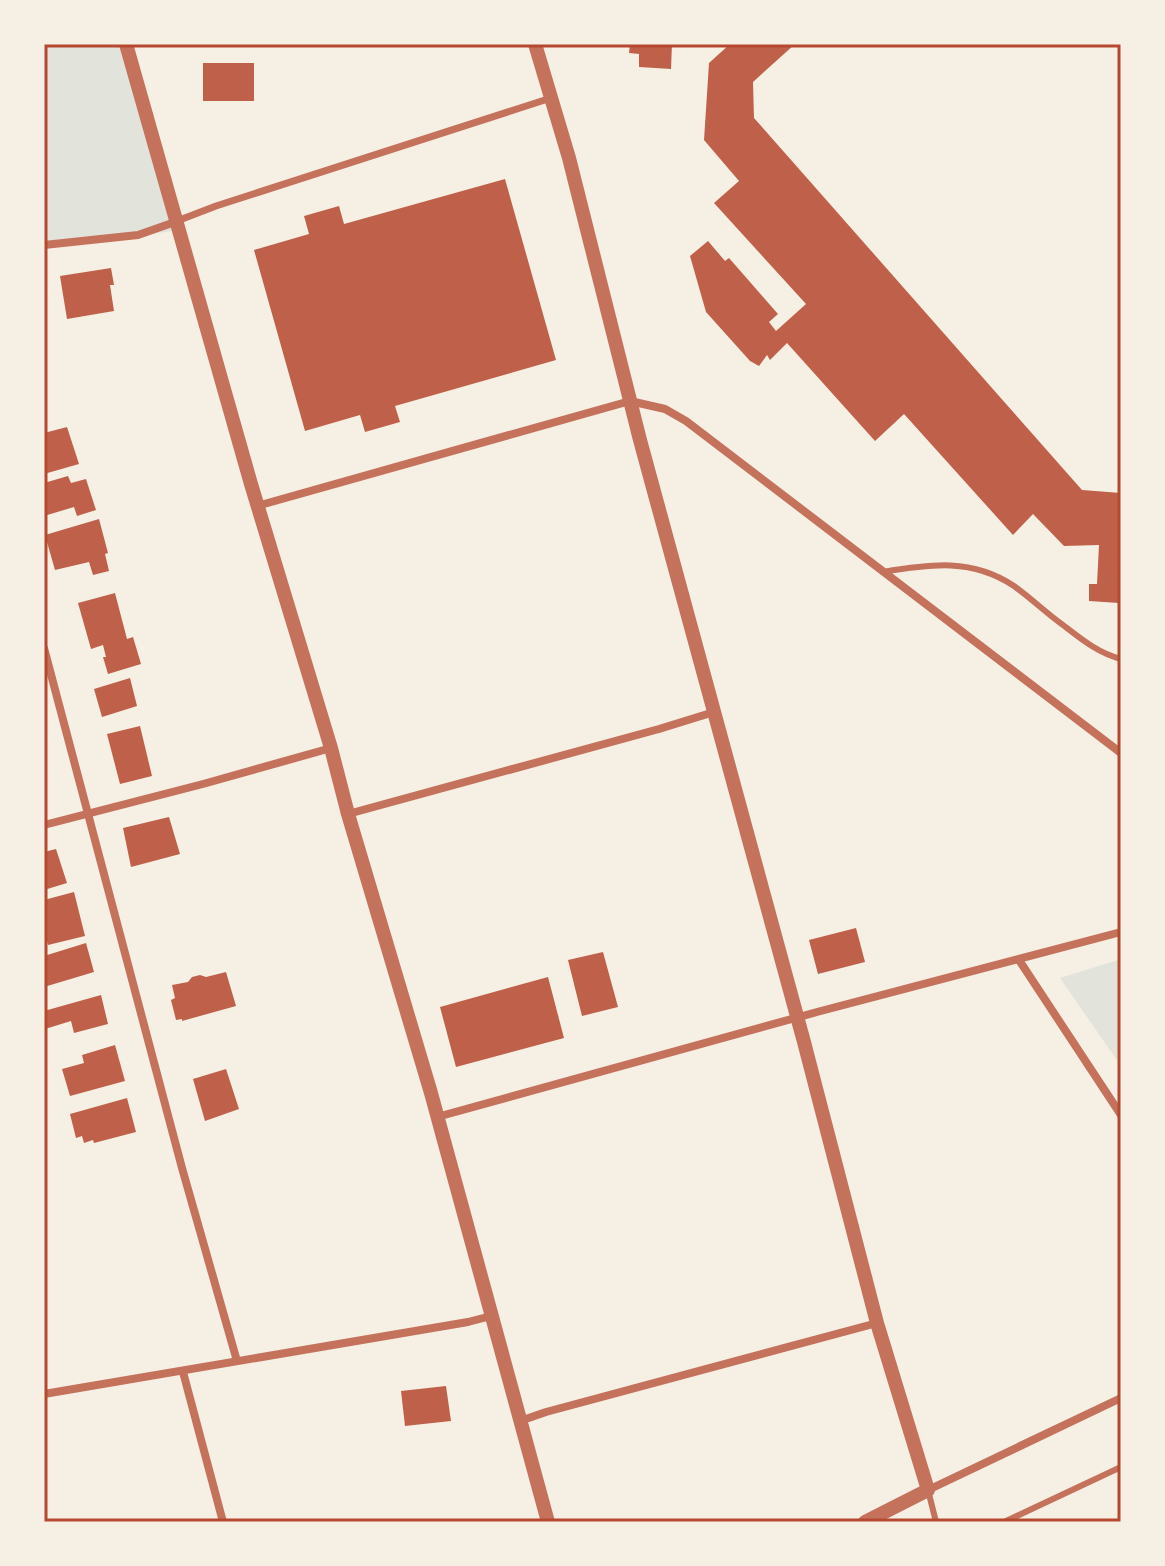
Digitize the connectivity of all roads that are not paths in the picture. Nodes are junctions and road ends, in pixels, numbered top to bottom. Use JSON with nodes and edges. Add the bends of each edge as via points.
{"nodes":[{"id":1,"x":126,"y":44,"type":"edge"},
{"id":2,"x":535,"y":44,"type":"edge"},
{"id":3,"x":551,"y":98,"type":"junction"},
{"id":4,"x":175,"y":222,"type":"junction"},
{"id":5,"x":44,"y":245,"type":"edge"},
{"id":6,"x":630,"y":401,"type":"junction"},
{"id":7,"x":257,"y":506,"type":"junction"},
{"id":8,"x":883,"y":572,"type":"junction"},
{"id":9,"x":44,"y":648,"type":"edge"},
{"id":10,"x":1121,"y":659,"type":"edge"},
{"id":11,"x":714,"y":712,"type":"junction"},
{"id":12,"x":331,"y":748,"type":"junction"},
{"id":13,"x":1121,"y":753,"type":"edge"},
{"id":14,"x":88,"y":813,"type":"junction"},
{"id":15,"x":348,"y":814,"type":"junction"},
{"id":16,"x":44,"y":825,"type":"edge"},
{"id":17,"x":1121,"y":932,"type":"edge"},
{"id":18,"x":1019,"y":960,"type":"junction"},
{"id":19,"x":797,"y":1019,"type":"junction"},
{"id":20,"x":1121,"y":1115,"type":"edge"},
{"id":21,"x":437,"y":1117,"type":"junction"},
{"id":22,"x":491,"y":1316,"type":"junction"},
{"id":23,"x":877,"y":1323,"type":"junction"},
{"id":24,"x":237,"y":1361,"type":"junction"},
{"id":25,"x":183,"y":1372,"type":"junction"},
{"id":26,"x":44,"y":1394,"type":"edge"},
{"id":27,"x":1121,"y":1398,"type":"edge"},
{"id":28,"x":520,"y":1421,"type":"junction"},
{"id":29,"x":1121,"y":1467,"type":"edge"},
{"id":30,"x":928,"y":1490,"type":"junction"},
{"id":31,"x":223,"y":1522,"type":"edge"},
{"id":32,"x":548,"y":1522,"type":"edge"},
{"id":33,"x":865,"y":1522,"type":"edge"},
{"id":34,"x":936,"y":1522,"type":"edge"},
{"id":35,"x":1004,"y":1522,"type":"edge"}],
"edges":[{"from":1,"to":4,"type":"street"},
{"from":2,"to":3,"type":"street"},
{"from":3,"to":4,"type":"street"},
{"from":3,"to":6,"type":"street"},
{"from":4,"to":5,"type":"street","via":[[138,235]]},
{"from":4,"to":7,"type":"street"},
{"from":6,"to":7,"type":"street"},
{"from":6,"to":8,"type":"street","via":[[665,409],[686,421]]},
{"from":6,"to":11,"type":"street"},
{"from":7,"to":12,"type":"street"},
{"from":8,"to":10,"type":"lane","via":[[950,564],[985,570],[1014,586],[1092,648]]},
{"from":8,"to":13,"type":"street"},
{"from":9,"to":14,"type":"street"},
{"from":11,"to":15,"type":"street"},
{"from":11,"to":19,"type":"street"},
{"from":12,"to":14,"type":"street"},
{"from":12,"to":15,"type":"street"},
{"from":14,"to":16,"type":"street"},
{"from":14,"to":24,"type":"street"},
{"from":15,"to":21,"type":"street"},
{"from":17,"to":18,"type":"street"},
{"from":18,"to":19,"type":"street"},
{"from":18,"to":20,"type":"street"},
{"from":19,"to":21,"type":"street"},
{"from":19,"to":23,"type":"street"},
{"from":21,"to":22,"type":"street"},
{"from":22,"to":24,"type":"street"},
{"from":22,"to":28,"type":"street"},
{"from":23,"to":28,"type":"street"},
{"from":23,"to":30,"type":"street"},
{"from":24,"to":25,"type":"street"},
{"from":25,"to":26,"type":"street"},
{"from":25,"to":31,"type":"street"},
{"from":27,"to":30,"type":"street"},
{"from":28,"to":32,"type":"street"},
{"from":29,"to":35,"type":"lane"},
{"from":30,"to":33,"type":"street"},
{"from":30,"to":34,"type":"lane"}]}
